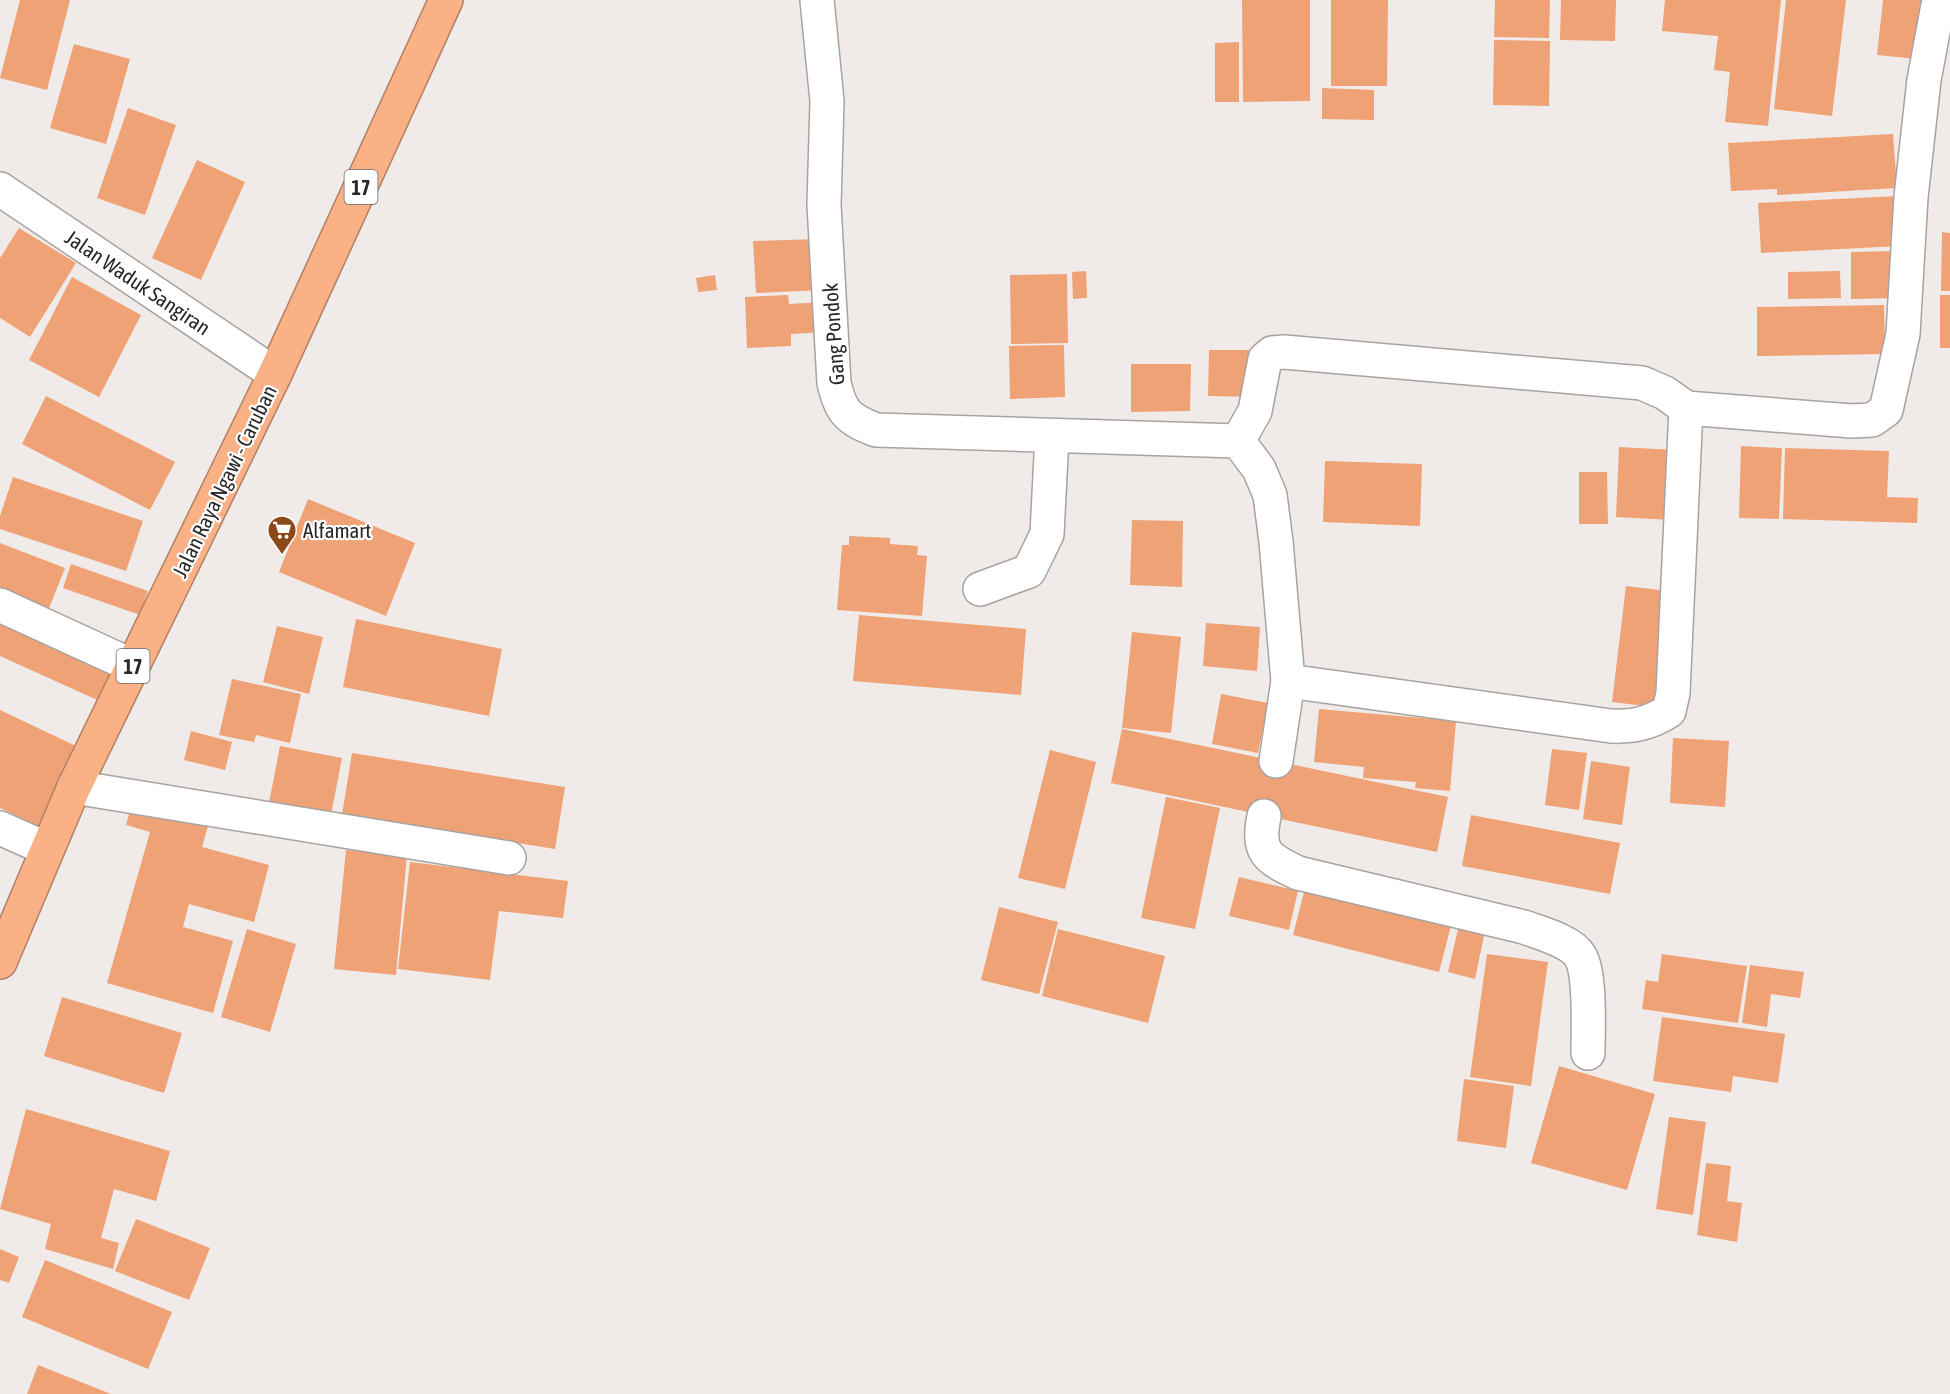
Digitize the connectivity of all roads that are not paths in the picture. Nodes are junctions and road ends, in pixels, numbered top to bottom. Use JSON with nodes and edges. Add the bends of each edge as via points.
{"nodes":[{"id":1,"x":446,"y":0,"type":"edge"},
{"id":2,"x":817,"y":0,"type":"edge"},
{"id":3,"x":1939,"y":0,"type":"edge"},
{"id":4,"x":0,"y":189,"type":"edge"},
{"id":5,"x":275,"y":374,"type":"junction"},
{"id":6,"x":1686,"y":408,"type":"junction"},
{"id":7,"x":1052,"y":436,"type":"junction"},
{"id":8,"x":1238,"y":441,"type":"junction"},
{"id":9,"x":980,"y":589,"type":"dead end"},
{"id":10,"x":0,"y":605,"type":"edge"},
{"id":11,"x":133,"y":666,"type":"junction"},
{"id":12,"x":1288,"y":681,"type":"junction"},
{"id":13,"x":1276,"y":761,"type":"dead end"},
{"id":14,"x":74,"y":787,"type":"junction"},
{"id":15,"x":1264,"y":816,"type":"dead end"},
{"id":16,"x":0,"y":828,"type":"edge"},
{"id":17,"x":47,"y":849,"type":"junction"},
{"id":18,"x":509,"y":858,"type":"dead end"},
{"id":19,"x":0,"y":962,"type":"edge"},
{"id":20,"x":1588,"y":1053,"type":"dead end"}],
"edges":[{"from":1,"to":5,"type":"highway","name":"Jalan Raya Ngawi - Caruban","number":"17"},
{"from":2,"to":7,"type":"street","name":"Gang Pondok","via":[[827,101],[824,205],[834,382],[839,403],[853,421],[876,430]]},
{"from":3,"to":6,"type":"street","via":[[1924,80],[1911,197],[1903,334],[1886,410],[1872,420],[1852,421]]},
{"from":4,"to":5,"type":"street","name":"Jalan Waduk Sangiran"},
{"from":5,"to":11,"type":"highway","name":"Jalan Raya Ngawi - Caruban","number":"17"},
{"from":6,"to":8,"type":"street","via":[[1642,383],[1284,352],[1272,353],[1265,359],[1255,411]]},
{"from":6,"to":12,"type":"street","via":[[1669,711],[1632,727],[1611,726]]},
{"from":7,"to":8,"type":"street","name":"Gang Pondok"},
{"from":7,"to":9,"type":"street","via":[[1047,534],[1029,570]]},
{"from":8,"to":12,"type":"street","via":[[1259,469],[1270,495]]},
{"from":10,"to":11,"type":"street"},
{"from":11,"to":14,"type":"highway","name":"Jalan Raya Ngawi - Caruban","number":"17"},
{"from":12,"to":13,"type":"street"},
{"from":14,"to":17,"type":"highway","name":"Jalan Raya Ngawi - Caruban","number":"17"},
{"from":14,"to":18,"type":"street"},
{"from":15,"to":20,"type":"street","via":[[1260,837],[1263,850],[1276,863],[1298,873],[1524,927],[1558,939],[1580,956],[1586,982]]},
{"from":16,"to":17,"type":"street"},
{"from":17,"to":19,"type":"highway","name":"Jalan Raya Ngawi - Caruban","number":"17"}]}
